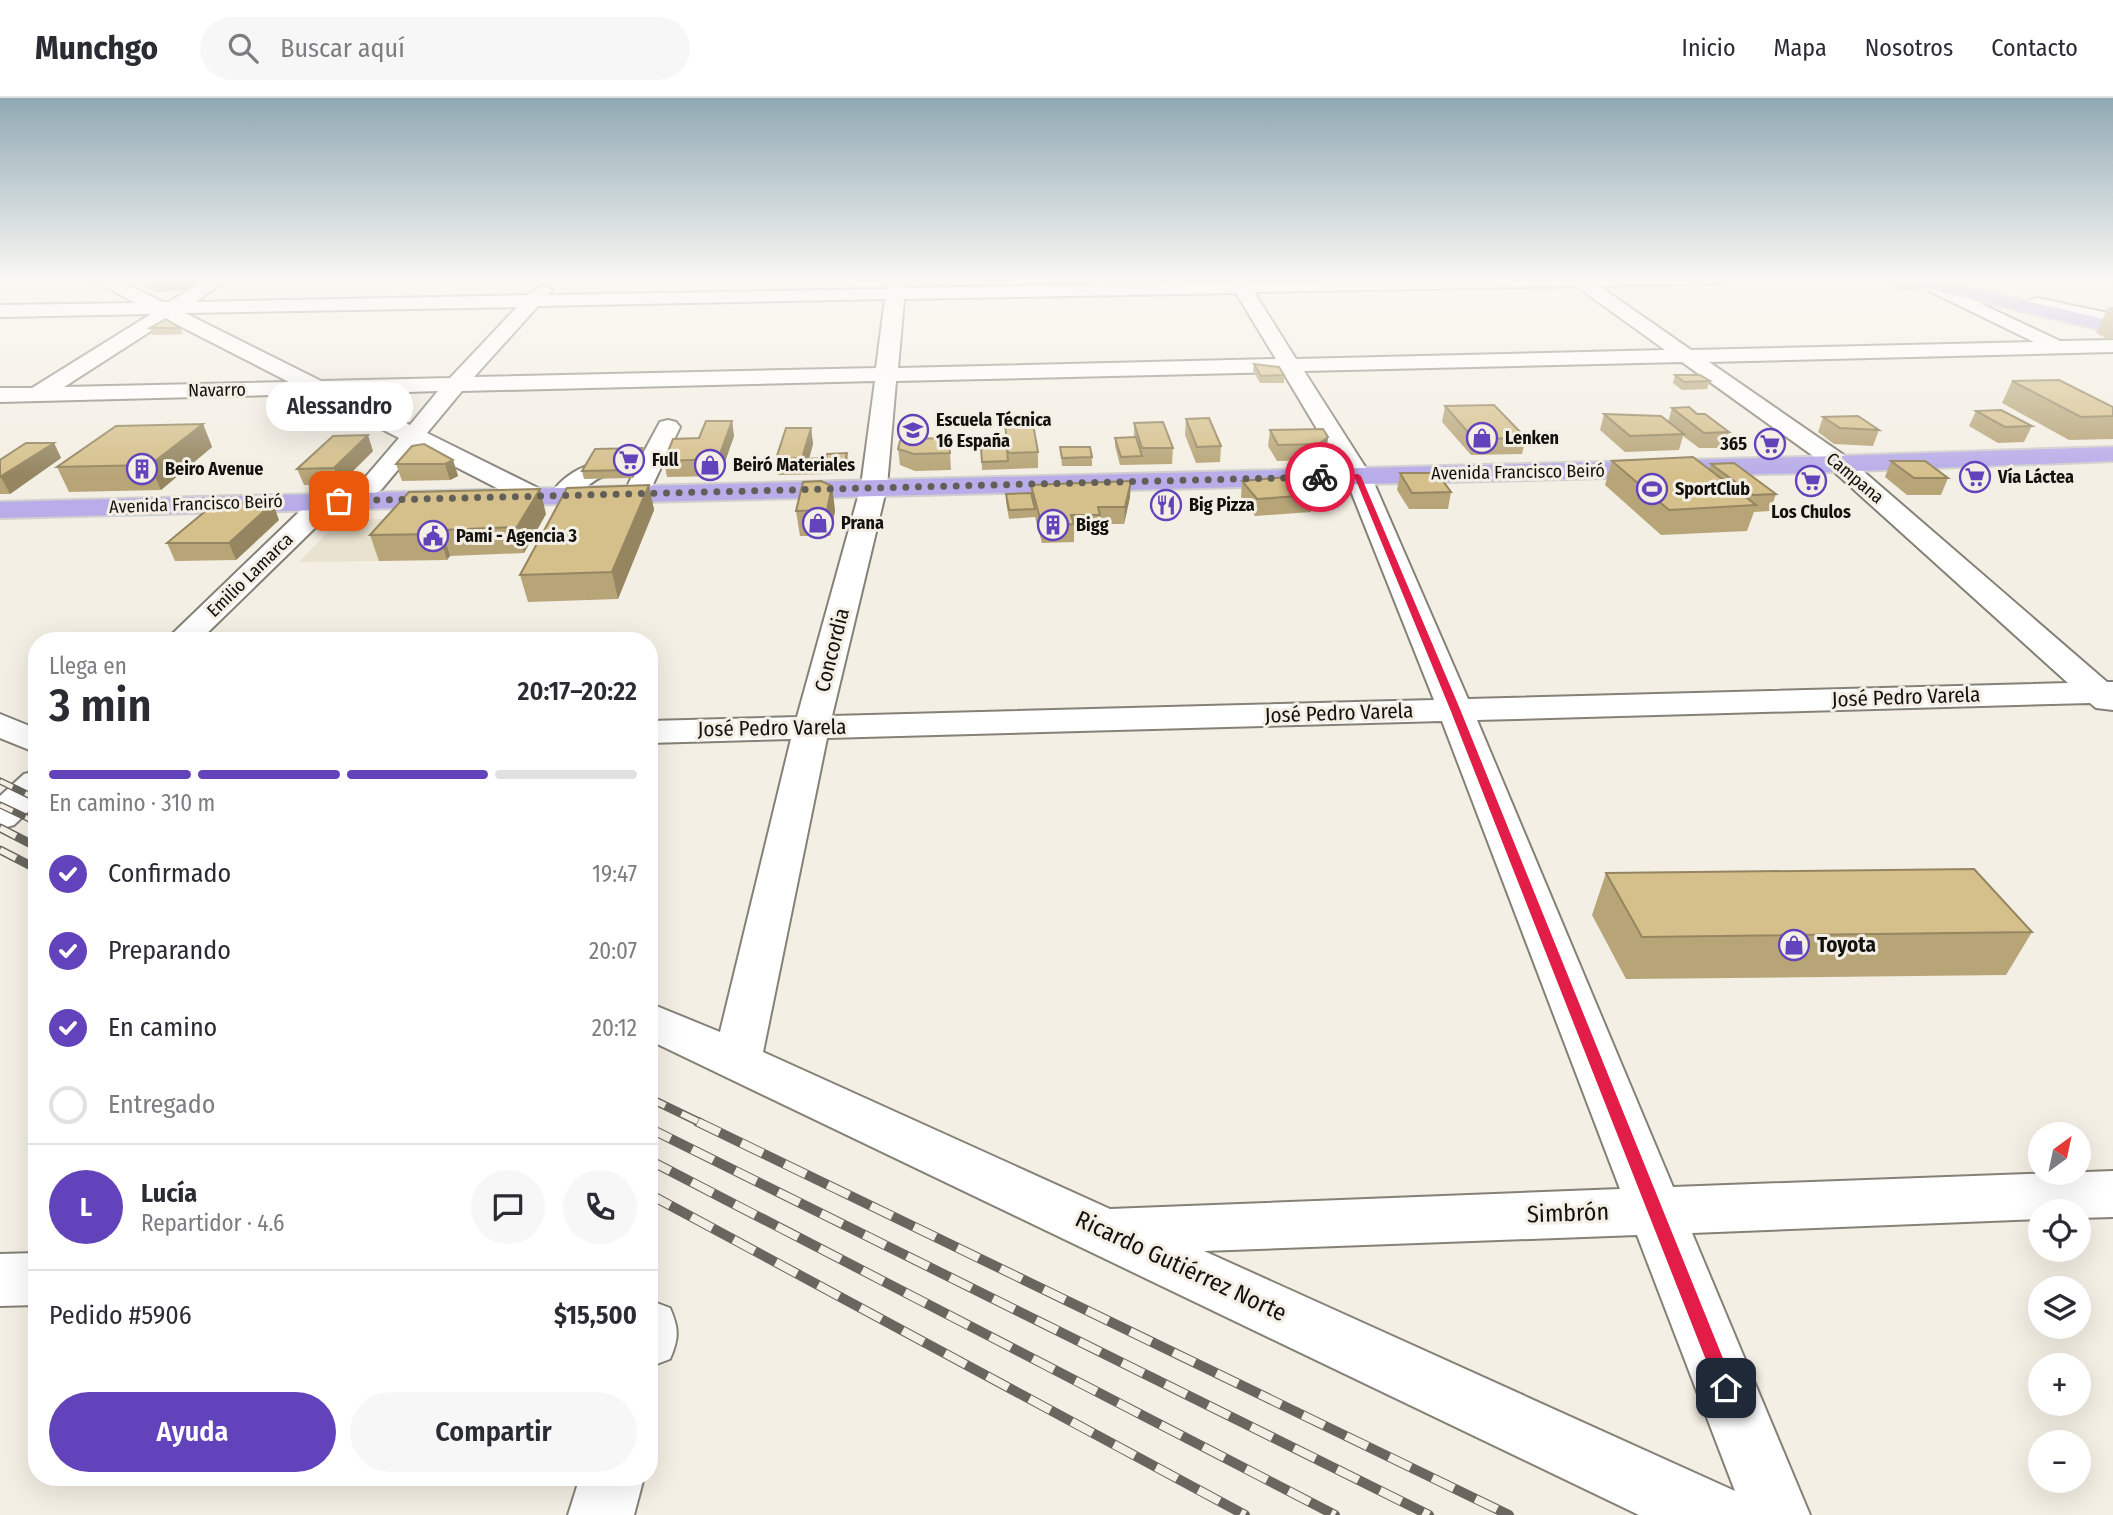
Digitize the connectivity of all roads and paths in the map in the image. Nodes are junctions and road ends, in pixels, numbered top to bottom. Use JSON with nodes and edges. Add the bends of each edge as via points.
{"nodes":[{"id":1,"x":113,"y":344,"type":"edge"},
{"id":2,"x":232,"y":344,"type":"edge"},
{"id":3,"x":493,"y":344,"type":"edge"},
{"id":4,"x":890,"y":344,"type":"edge"},
{"id":5,"x":1276,"y":344,"type":"edge"},
{"id":6,"x":1669,"y":344,"type":"edge"},
{"id":7,"x":2056,"y":344,"type":"edge"},
{"id":8,"x":2060,"y":346,"type":"junction"},
{"id":9,"x":2113,"y":346,"type":"edge"},
{"id":10,"x":1684,"y":355,"type":"junction"},
{"id":11,"x":1288,"y":364,"type":"junction"},
{"id":12,"x":2102,"y":366,"type":"dead end"},
{"id":13,"x":887,"y":374,"type":"junction"},
{"id":14,"x":456,"y":384,"type":"junction"},
{"id":15,"x":312,"y":387,"type":"junction"},
{"id":16,"x":37,"y":394,"type":"junction"},
{"id":17,"x":0,"y":395,"type":"edge"},
{"id":18,"x":0,"y":417,"type":"edge"},
{"id":19,"x":668,"y":427,"type":"dead end"},
{"id":20,"x":415,"y":434,"type":"junction"},
{"id":21,"x":2113,"y":454,"type":"edge"},
{"id":22,"x":1839,"y":463,"type":"junction"},
{"id":23,"x":650,"y":467,"type":"junction"},
{"id":24,"x":1358,"y":476,"type":"junction"},
{"id":25,"x":874,"y":486,"type":"junction"},
{"id":26,"x":638,"y":493,"type":"junction"},
{"id":27,"x":531,"y":495,"type":"junction"},
{"id":28,"x":563,"y":495,"type":"junction"},
{"id":29,"x":339,"y":501,"type":"junction"},
{"id":30,"x":0,"y":510,"type":"edge"},
{"id":31,"x":190,"y":632,"type":"edge"},
{"id":32,"x":2108,"y":696,"type":"edge"},
{"id":33,"x":1455,"y":709,"type":"junction"},
{"id":34,"x":0,"y":725,"type":"edge"},
{"id":35,"x":812,"y":727,"type":"junction"},
{"id":36,"x":658,"y":732,"type":"edge"},
{"id":37,"x":28,"y":738,"type":"edge"},
{"id":38,"x":28,"y":791,"type":"edge"},
{"id":39,"x":0,"y":817,"type":"edge"},
{"id":40,"x":658,"y":1024,"type":"edge"},
{"id":41,"x":737,"y":1060,"type":"junction"},
{"id":42,"x":2113,"y":1194,"type":"edge"},
{"id":43,"x":1654,"y":1210,"type":"junction"},
{"id":44,"x":1107,"y":1231,"type":"junction"},
{"id":45,"x":28,"y":1279,"type":"edge"},
{"id":46,"x":0,"y":1280,"type":"edge"},
{"id":47,"x":609,"y":1486,"type":"edge"},
{"id":48,"x":601,"y":1515,"type":"edge"},
{"id":49,"x":1712,"y":1515,"type":"edge"},
{"id":50,"x":1777,"y":1515,"type":"edge"}],
"edges":[{"from":1,"to":16,"type":"street"},
{"from":2,"to":15,"type":"street"},
{"from":3,"to":14,"type":"street","name":"Emilio Lamarca"},
{"from":4,"to":13,"type":"street","name":"Concordia"},
{"from":5,"to":11,"type":"street"},
{"from":6,"to":10,"type":"street","name":"Campana"},
{"from":7,"to":8,"type":"street"},
{"from":8,"to":9,"type":"street","name":"Navarro"},
{"from":8,"to":10,"type":"street","name":"Navarro"},
{"from":8,"to":12,"type":"street"},
{"from":10,"to":11,"type":"street","name":"Navarro"},
{"from":10,"to":22,"type":"street","name":"Campana"},
{"from":11,"to":13,"type":"street","name":"Navarro"},
{"from":11,"to":24,"type":"street"},
{"from":13,"to":14,"type":"street","name":"Navarro"},
{"from":13,"to":25,"type":"street","name":"Concordia"},
{"from":14,"to":15,"type":"street","name":"Navarro"},
{"from":14,"to":20,"type":"street","name":"Emilio Lamarca"},
{"from":15,"to":16,"type":"street","name":"Navarro"},
{"from":15,"to":20,"type":"street"},
{"from":16,"to":17,"type":"street","name":"Navarro"},
{"from":16,"to":18,"type":"street"},
{"from":19,"to":23,"type":"street"},
{"from":20,"to":27,"type":"street"},
{"from":20,"to":29,"type":"street","name":"Emilio Lamarca","via":[[372,485]]},
{"from":21,"to":22,"type":"main road","name":"Avenida Francisco Beiró"},
{"from":22,"to":24,"type":"main road","name":"Avenida Francisco Beiró"},
{"from":22,"to":32,"type":"street","name":"Campana"},
{"from":23,"to":26,"type":"street"},
{"from":23,"to":28,"type":"street","via":[[591,470],[579,476]]},
{"from":24,"to":25,"type":"main road","name":"Avenida Francisco Beiró"},
{"from":24,"to":33,"type":"street"},
{"from":25,"to":26,"type":"main road","name":"Avenida Francisco Beiró"},
{"from":25,"to":35,"type":"street","name":"Concordia"},
{"from":26,"to":28,"type":"main road","name":"Avenida Francisco Beiró"},
{"from":27,"to":28,"type":"main road","name":"Avenida Francisco Beiró"},
{"from":27,"to":29,"type":"main road","name":"Avenida Francisco Beiró"},
{"from":29,"to":30,"type":"main road","name":"Avenida Francisco Beiró"},
{"from":29,"to":31,"type":"street","name":"Emilio Lamarca","via":[[310,517]]},
{"from":32,"to":33,"type":"street","name":"José Pedro Varela"},
{"from":33,"to":35,"type":"street","name":"José Pedro Varela"},
{"from":33,"to":43,"type":"street"},
{"from":34,"to":37,"type":"street"},
{"from":35,"to":36,"type":"street","name":"José Pedro Varela"},
{"from":35,"to":41,"type":"street","name":"Concordia"},
{"from":38,"to":39,"type":"street"},
{"from":40,"to":41,"type":"street","name":"Ricardo Gutiérrez Norte"},
{"from":41,"to":44,"type":"street","name":"Ricardo Gutiérrez Norte"},
{"from":42,"to":43,"type":"street","name":"Simbrón"},
{"from":43,"to":44,"type":"street","name":"Simbrón"},
{"from":43,"to":50,"type":"street"},
{"from":44,"to":49,"type":"street","name":"Ricardo Gutiérrez Norte"},
{"from":45,"to":46,"type":"street"},
{"from":47,"to":48,"type":"street"}]}
